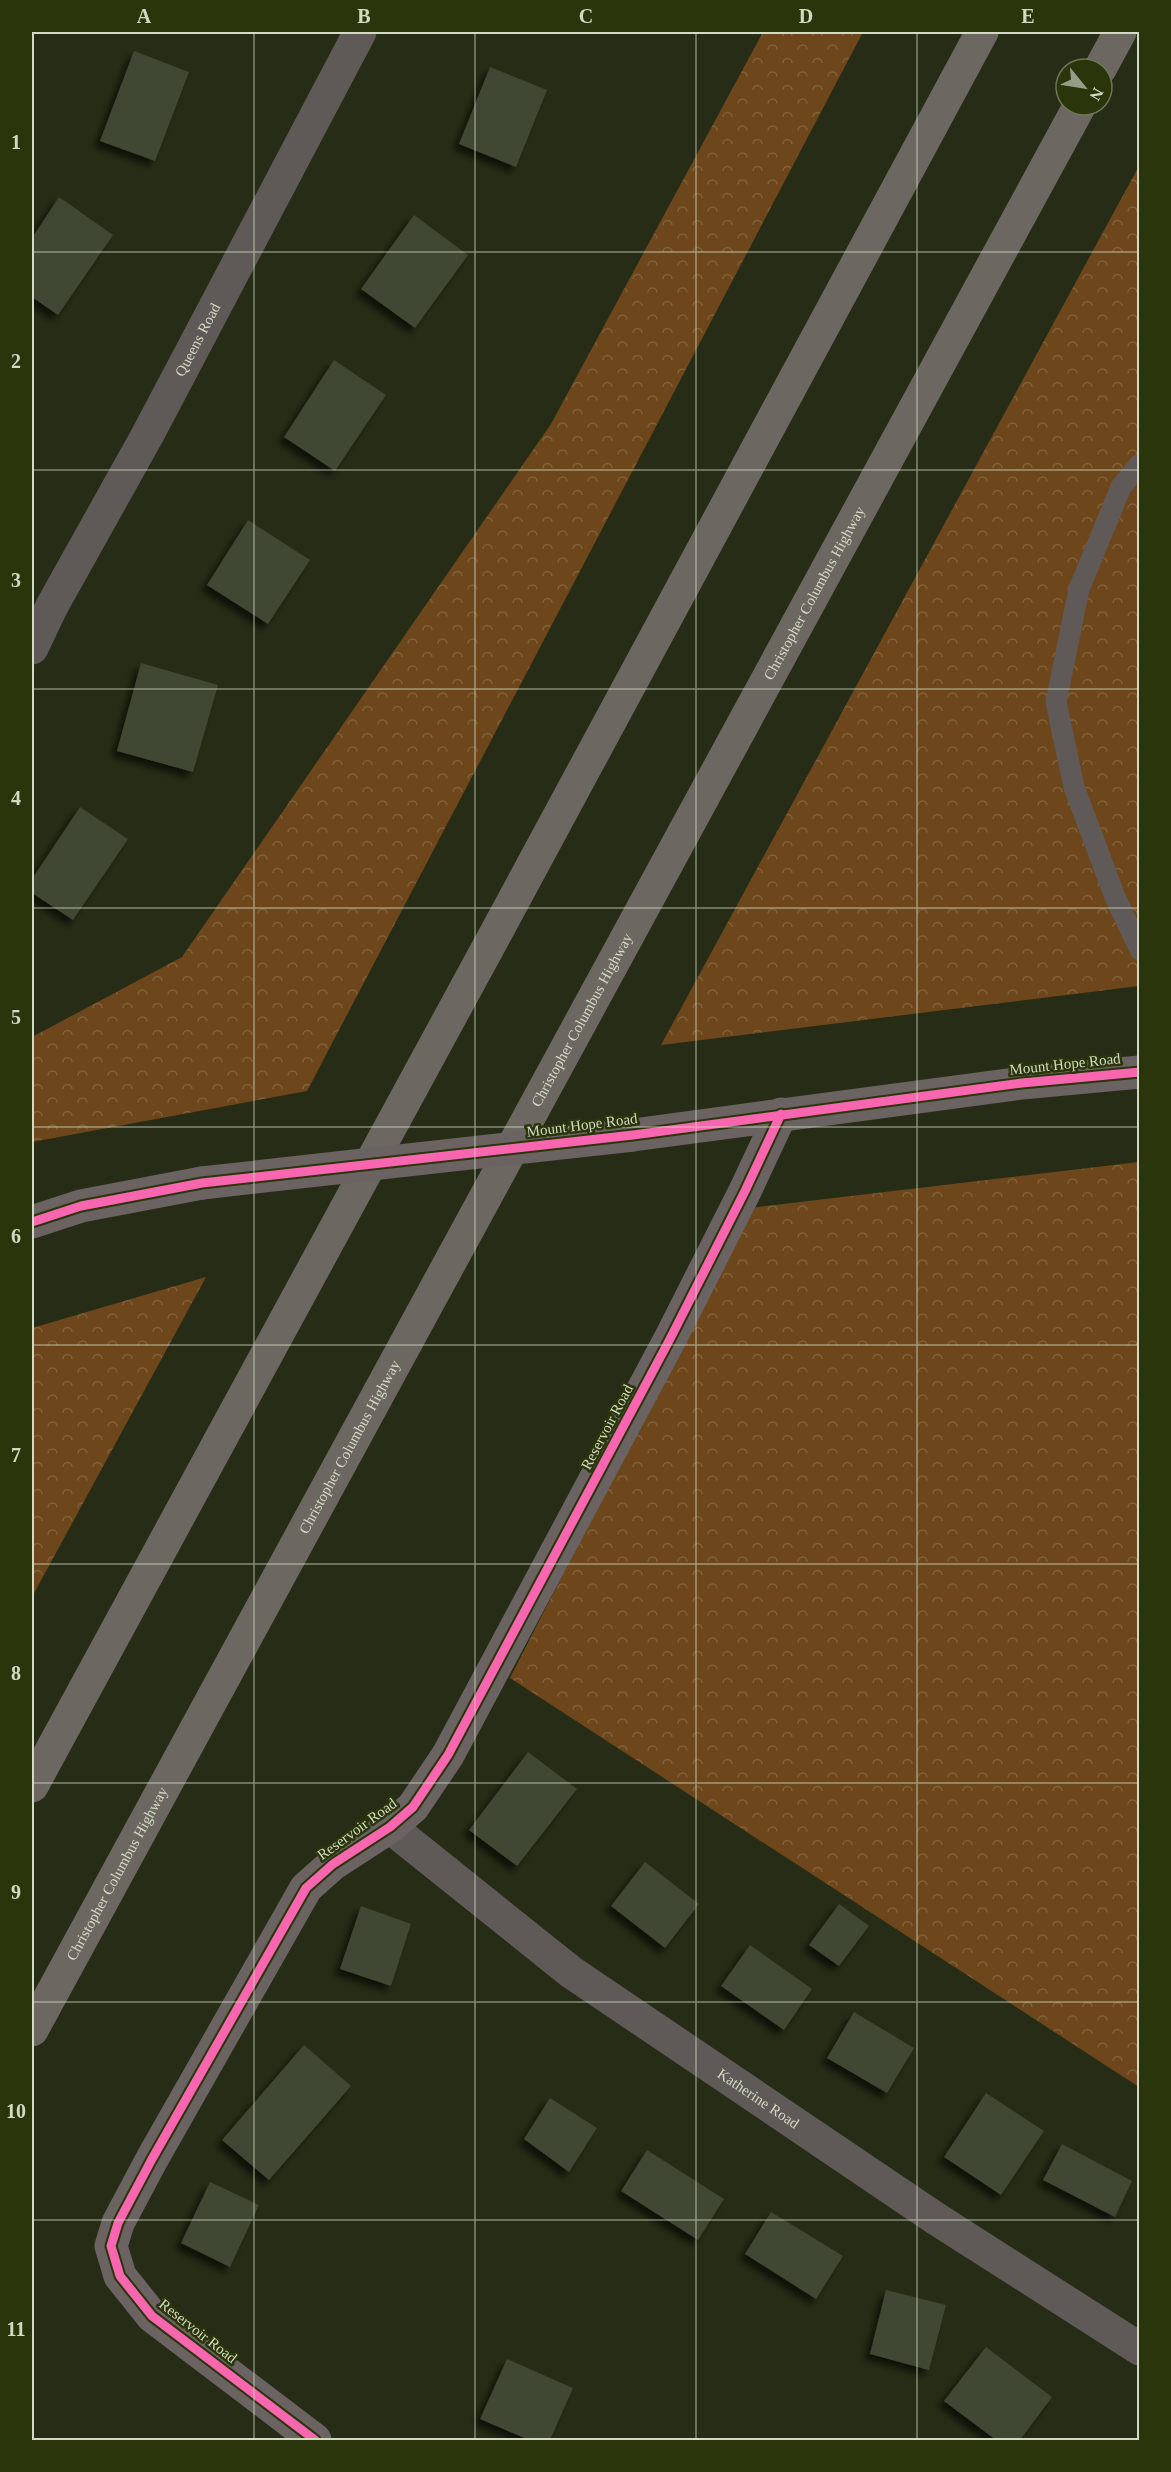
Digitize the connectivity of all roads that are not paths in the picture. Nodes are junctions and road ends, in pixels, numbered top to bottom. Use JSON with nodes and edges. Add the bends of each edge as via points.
{"nodes":[{"id":1,"x":360,"y":32,"type":"edge"},
{"id":2,"x":982,"y":32,"type":"edge"},
{"id":3,"x":1120,"y":32,"type":"edge"},
{"id":4,"x":1106,"y":57,"type":"edge"},
{"id":5,"x":1073,"y":117,"type":"edge"},
{"id":6,"x":1140,"y":464,"type":"edge"},
{"id":7,"x":32,"y":648,"type":"edge"},
{"id":8,"x":1140,"y":950,"type":"edge"},
{"id":9,"x":1140,"y":1072,"type":"edge"},
{"id":10,"x":781,"y":1114,"type":"junction"},
{"id":11,"x":32,"y":1222,"type":"edge"},
{"id":12,"x":32,"y":1786,"type":"edge"},
{"id":13,"x":390,"y":1827,"type":"junction"},
{"id":14,"x":32,"y":2030,"type":"edge"},
{"id":15,"x":1140,"y":2349,"type":"edge"},
{"id":16,"x":315,"y":2440,"type":"edge"}],
"edges":[{"from":1,"to":7,"type":"street","name":"Queens Road"},
{"from":2,"to":12,"type":"highway"},
{"from":3,"to":4,"type":"highway"},
{"from":5,"to":14,"type":"highway","name":"Christopher Columbus Highway"},
{"from":6,"to":8,"type":"lane","via":[[1121,487],[1079,589],[1056,702],[1074,787],[1115,897]]},
{"from":9,"to":10,"type":"street","name":"Mount Hope Road"},
{"from":10,"to":11,"type":"street","name":"Mount Hope Road","bridge":true,"via":[[633,1135],[202,1183],[81,1206]]},
{"from":10,"to":13,"type":"street","name":"Reservoir Road","via":[[670,1339],[478,1702],[413,1807]]},
{"from":13,"to":15,"type":"street","name":"Katherine Road","via":[[571,1972],[935,2218]]},
{"from":13,"to":16,"type":"street","name":"Reservoir Road","via":[[333,1864],[306,1888],[152,2159],[118,2223],[111,2246],[120,2276],[152,2316]]}]}
